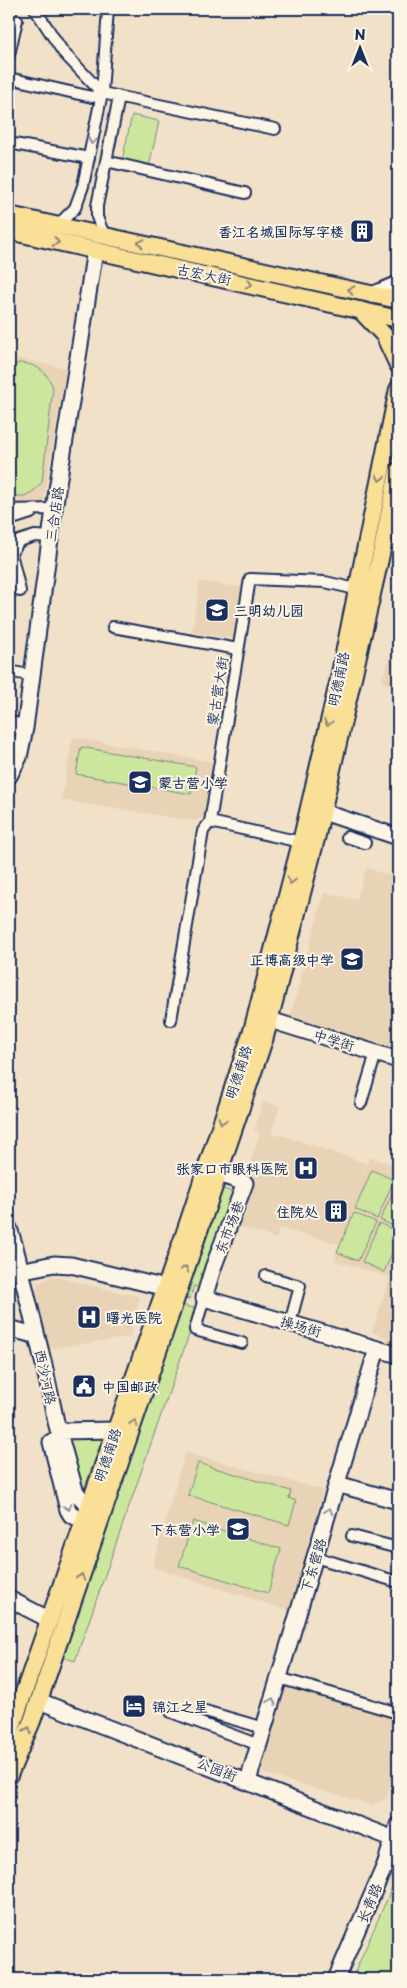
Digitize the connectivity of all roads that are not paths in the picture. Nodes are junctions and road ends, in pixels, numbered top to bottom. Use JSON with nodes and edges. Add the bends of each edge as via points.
{"nodes":[{"id":1,"x":108,"y":9,"type":"edge"},
{"id":2,"x":37,"y":10,"type":"edge"},
{"id":3,"x":9,"y":18,"type":"edge"},
{"id":4,"x":9,"y":55,"type":"edge"},
{"id":5,"x":9,"y":78,"type":"edge"},
{"id":6,"x":102,"y":93,"type":"junction"},
{"id":7,"x":118,"y":97,"type":"junction"},
{"id":8,"x":275,"y":129,"type":"dead end"},
{"id":9,"x":9,"y":143,"type":"edge"},
{"id":10,"x":89,"y":158,"type":"junction"},
{"id":11,"x":106,"y":161,"type":"junction"},
{"id":12,"x":246,"y":193,"type":"dead end"},
{"id":13,"x":9,"y":215,"type":"edge"},
{"id":14,"x":58,"y":225,"type":"junction"},
{"id":15,"x":9,"y":231,"type":"edge"},
{"id":16,"x":104,"y":235,"type":"junction"},
{"id":17,"x":95,"y":250,"type":"junction"},
{"id":18,"x":175,"y":250,"type":"junction"},
{"id":19,"x":172,"y":267,"type":"junction"},
{"id":20,"x":398,"y":284,"type":"edge"},
{"id":21,"x":372,"y":295,"type":"junction"},
{"id":22,"x":398,"y":300,"type":"edge"},
{"id":23,"x":360,"y":310,"type":"junction"},
{"id":24,"x":398,"y":319,"type":"edge"},
{"id":25,"x":398,"y":365,"type":"edge"},
{"id":26,"x":398,"y":389,"type":"edge"},
{"id":27,"x":394,"y":427,"type":"edge"},
{"id":28,"x":398,"y":471,"type":"edge"},
{"id":29,"x":54,"y":509,"type":"junction"},
{"id":30,"x":9,"y":510,"type":"edge"},
{"id":31,"x":32,"y":513,"type":"dead end"},
{"id":32,"x":9,"y":520,"type":"edge"},
{"id":33,"x":50,"y":537,"type":"junction"},
{"id":34,"x":356,"y":589,"type":"junction"},
{"id":35,"x":20,"y":591,"type":"dead end"},
{"id":36,"x":113,"y":627,"type":"dead end"},
{"id":37,"x":238,"y":649,"type":"junction"},
{"id":38,"x":9,"y":671,"type":"edge"},
{"id":39,"x":33,"y":676,"type":"junction"},
{"id":40,"x":9,"y":724,"type":"edge"},
{"id":41,"x":25,"y":728,"type":"junction"},
{"id":42,"x":9,"y":776,"type":"edge"},
{"id":43,"x":323,"y":812,"type":"junction"},
{"id":44,"x":210,"y":822,"type":"junction"},
{"id":45,"x":362,"y":825,"type":"junction"},
{"id":46,"x":307,"y":837,"type":"junction"},
{"id":47,"x":398,"y":837,"type":"edge"},
{"id":48,"x":356,"y":840,"type":"dead end"},
{"id":49,"x":171,"y":1020,"type":"dead end"},
{"id":50,"x":270,"y":1020,"type":"junction"},
{"id":51,"x":376,"y":1053,"type":"junction"},
{"id":52,"x":398,"y":1060,"type":"edge"},
{"id":53,"x":243,"y":1079,"type":"junction"},
{"id":54,"x":361,"y":1103,"type":"dead end"},
{"id":55,"x":218,"y":1174,"type":"junction"},
{"id":56,"x":9,"y":1228,"type":"edge"},
{"id":57,"x":9,"y":1255,"type":"edge"},
{"id":58,"x":18,"y":1271,"type":"junction"},
{"id":59,"x":266,"y":1276,"type":"dead end"},
{"id":60,"x":166,"y":1288,"type":"junction"},
{"id":61,"x":204,"y":1298,"type":"junction"},
{"id":62,"x":290,"y":1323,"type":"junction"},
{"id":63,"x":9,"y":1328,"type":"edge"},
{"id":64,"x":33,"y":1333,"type":"junction"},
{"id":65,"x":242,"y":1343,"type":"dead end"},
{"id":66,"x":377,"y":1349,"type":"junction"},
{"id":67,"x":398,"y":1355,"type":"edge"},
{"id":68,"x":116,"y":1430,"type":"junction"},
{"id":69,"x":58,"y":1431,"type":"junction"},
{"id":70,"x":337,"y":1484,"type":"junction"},
{"id":71,"x":398,"y":1502,"type":"edge"},
{"id":72,"x":98,"y":1507,"type":"junction"},
{"id":73,"x":92,"y":1524,"type":"junction"},
{"id":74,"x":352,"y":1536,"type":"dead end"},
{"id":75,"x":398,"y":1548,"type":"edge"},
{"id":76,"x":315,"y":1557,"type":"junction"},
{"id":77,"x":398,"y":1582,"type":"edge"},
{"id":78,"x":9,"y":1599,"type":"edge"},
{"id":79,"x":50,"y":1620,"type":"junction"},
{"id":80,"x":279,"y":1678,"type":"junction"},
{"id":81,"x":39,"y":1701,"type":"junction"},
{"id":82,"x":206,"y":1711,"type":"dead end"},
{"id":83,"x":171,"y":1712,"type":"dead end"},
{"id":84,"x":398,"y":1713,"type":"edge"},
{"id":85,"x":264,"y":1728,"type":"junction"},
{"id":86,"x":9,"y":1734,"type":"edge"},
{"id":87,"x":259,"y":1745,"type":"junction"},
{"id":88,"x":9,"y":1775,"type":"edge"},
{"id":89,"x":248,"y":1781,"type":"junction"},
{"id":90,"x":396,"y":1832,"type":"edge"},
{"id":91,"x":336,"y":1979,"type":"edge"}],
"edges":[{"from":1,"to":6,"type":"street"},
{"from":2,"to":6,"type":"street","via":[[63,52]]},
{"from":3,"to":4,"type":"street","via":[[17,20]]},
{"from":5,"to":6,"type":"street","via":[[92,97]]},
{"from":6,"to":7,"type":"street"},
{"from":6,"to":10,"type":"street","one_way":true},
{"from":7,"to":8,"type":"street"},
{"from":7,"to":11,"type":"street"},
{"from":9,"to":10,"type":"street"},
{"from":10,"to":14,"type":"street","via":[[75,208]]},
{"from":11,"to":12,"type":"street"},
{"from":11,"to":16,"type":"street","via":[[97,206],[97,217]]},
{"from":13,"to":14,"type":"main road","name":"古宏大街"},
{"from":14,"to":16,"type":"main road","name":"古宏大街"},
{"from":15,"to":17,"type":"main road","name":"古宏大街","one_way":true},
{"from":18,"to":16,"type":"main road","name":"古宏大街","one_way":true},
{"from":17,"to":19,"type":"main road","name":"古宏大街"},
{"from":17,"to":29,"type":"street","name":"三合店路"},
{"from":18,"to":19,"type":"main road"},
{"from":21,"to":18,"type":"main road","name":"古宏大街","one_way":true},
{"from":19,"to":23,"type":"main road","name":"古宏大街","one_way":true},
{"from":20,"to":21,"type":"street"},
{"from":21,"to":22,"type":"main road","name":"古宏大街"},
{"from":23,"to":24,"type":"main road","name":"古宏大街"},
{"from":23,"to":25,"type":"main road","via":[[384,335]]},
{"from":26,"to":27,"type":"main road","name":"明德南路"},
{"from":27,"to":34,"type":"main road","name":"明德南路","one_way":true},
{"from":28,"to":43,"type":"main road","name":"明德南路"},
{"from":29,"to":30,"type":"street"},
{"from":29,"to":33,"type":"street","name":"三合店路"},
{"from":31,"to":32,"type":"street"},
{"from":33,"to":35,"type":"street","via":[[35,536],[19,541],[11,553]]},
{"from":33,"to":39,"type":"street","name":"三合店路"},
{"from":34,"to":37,"type":"street","name":"蒙古营大街","via":[[325,582],[250,579]]},
{"from":34,"to":46,"type":"main road","name":"明德南路","one_way":true},
{"from":36,"to":37,"type":"street"},
{"from":37,"to":44,"type":"street","name":"蒙古营大街"},
{"from":38,"to":39,"type":"street"},
{"from":39,"to":41,"type":"street","name":"三合店路"},
{"from":40,"to":41,"type":"street"},
{"from":41,"to":42,"type":"street","name":"三合店路","via":[[19,757]]},
{"from":43,"to":45,"type":"street"},
{"from":43,"to":46,"type":"main road","name":"明德南路"},
{"from":44,"to":46,"type":"street"},
{"from":44,"to":49,"type":"street","name":"蒙古营大街","via":[[203,831]]},
{"from":45,"to":47,"type":"street"},
{"from":45,"to":48,"type":"street"},
{"from":46,"to":50,"type":"main road","name":"明德南路"},
{"from":46,"to":53,"type":"main road","name":"明德南路","one_way":true,"via":[[252,1031]]},
{"from":50,"to":51,"type":"street","name":"中学街"},
{"from":50,"to":53,"type":"main road","name":"明德南路"},
{"from":51,"to":52,"type":"street","name":"中学街"},
{"from":51,"to":54,"type":"street"},
{"from":53,"to":55,"type":"main road","name":"明德南路"},
{"from":53,"to":60,"type":"main road","name":"明德南路","one_way":true},
{"from":55,"to":61,"type":"street","name":"东市场巷","via":[[245,1183]]},
{"from":72,"to":55,"type":"main road","name":"明德南路","one_way":true},
{"from":56,"to":58,"type":"street","name":"西沙河路"},
{"from":57,"to":58,"type":"street","name":"西沙河路"},
{"from":58,"to":60,"type":"street","via":[[54,1264],[71,1265]]},
{"from":58,"to":64,"type":"street","name":"西沙河路"},
{"from":59,"to":62,"type":"street","via":[[300,1286]]},
{"from":60,"to":68,"type":"main road","name":"明德南路"},
{"from":61,"to":62,"type":"street","name":"操场街"},
{"from":61,"to":65,"type":"street","via":[[195,1330]]},
{"from":62,"to":66,"type":"street","name":"操场街"},
{"from":63,"to":64,"type":"street"},
{"from":64,"to":69,"type":"street","name":"西沙河路"},
{"from":64,"to":73,"type":"street","name":"西沙河路","one_way":true,"via":[[42,1403],[68,1510],[71,1515]]},
{"from":66,"to":67,"type":"street","name":"操场街"},
{"from":66,"to":70,"type":"street","name":"下东营路"},
{"from":68,"to":69,"type":"street"},
{"from":68,"to":72,"type":"main road","name":"明德南路"},
{"from":69,"to":72,"type":"street","name":"西沙河路","via":[[75,1490],[80,1498]]},
{"from":70,"to":71,"type":"street"},
{"from":76,"to":70,"type":"street","name":"下东营路","one_way":true},
{"from":72,"to":73,"type":"main road","name":"明德南路"},
{"from":73,"to":79,"type":"main road","name":"明德南路"},
{"from":81,"to":73,"type":"main road","name":"明德南路","one_way":true},
{"from":74,"to":75,"type":"street"},
{"from":76,"to":77,"type":"street"},
{"from":76,"to":80,"type":"street","name":"下东营路"},
{"from":78,"to":79,"type":"street"},
{"from":79,"to":86,"type":"main road","name":"明德南路"},
{"from":80,"to":84,"type":"street"},
{"from":85,"to":80,"type":"street","name":"下东营路","one_way":true},
{"from":88,"to":81,"type":"main road","name":"明德南路","one_way":true},
{"from":81,"to":89,"type":"street","name":"公园街"},
{"from":82,"to":85,"type":"street"},
{"from":83,"to":87,"type":"street"},
{"from":85,"to":87,"type":"street","name":"下东营路"},
{"from":87,"to":89,"type":"street","name":"下东营路"},
{"from":89,"to":90,"type":"street","name":"公园街"},
{"from":90,"to":91,"type":"street","name":"长青路","via":[[386,1865]]}]}
